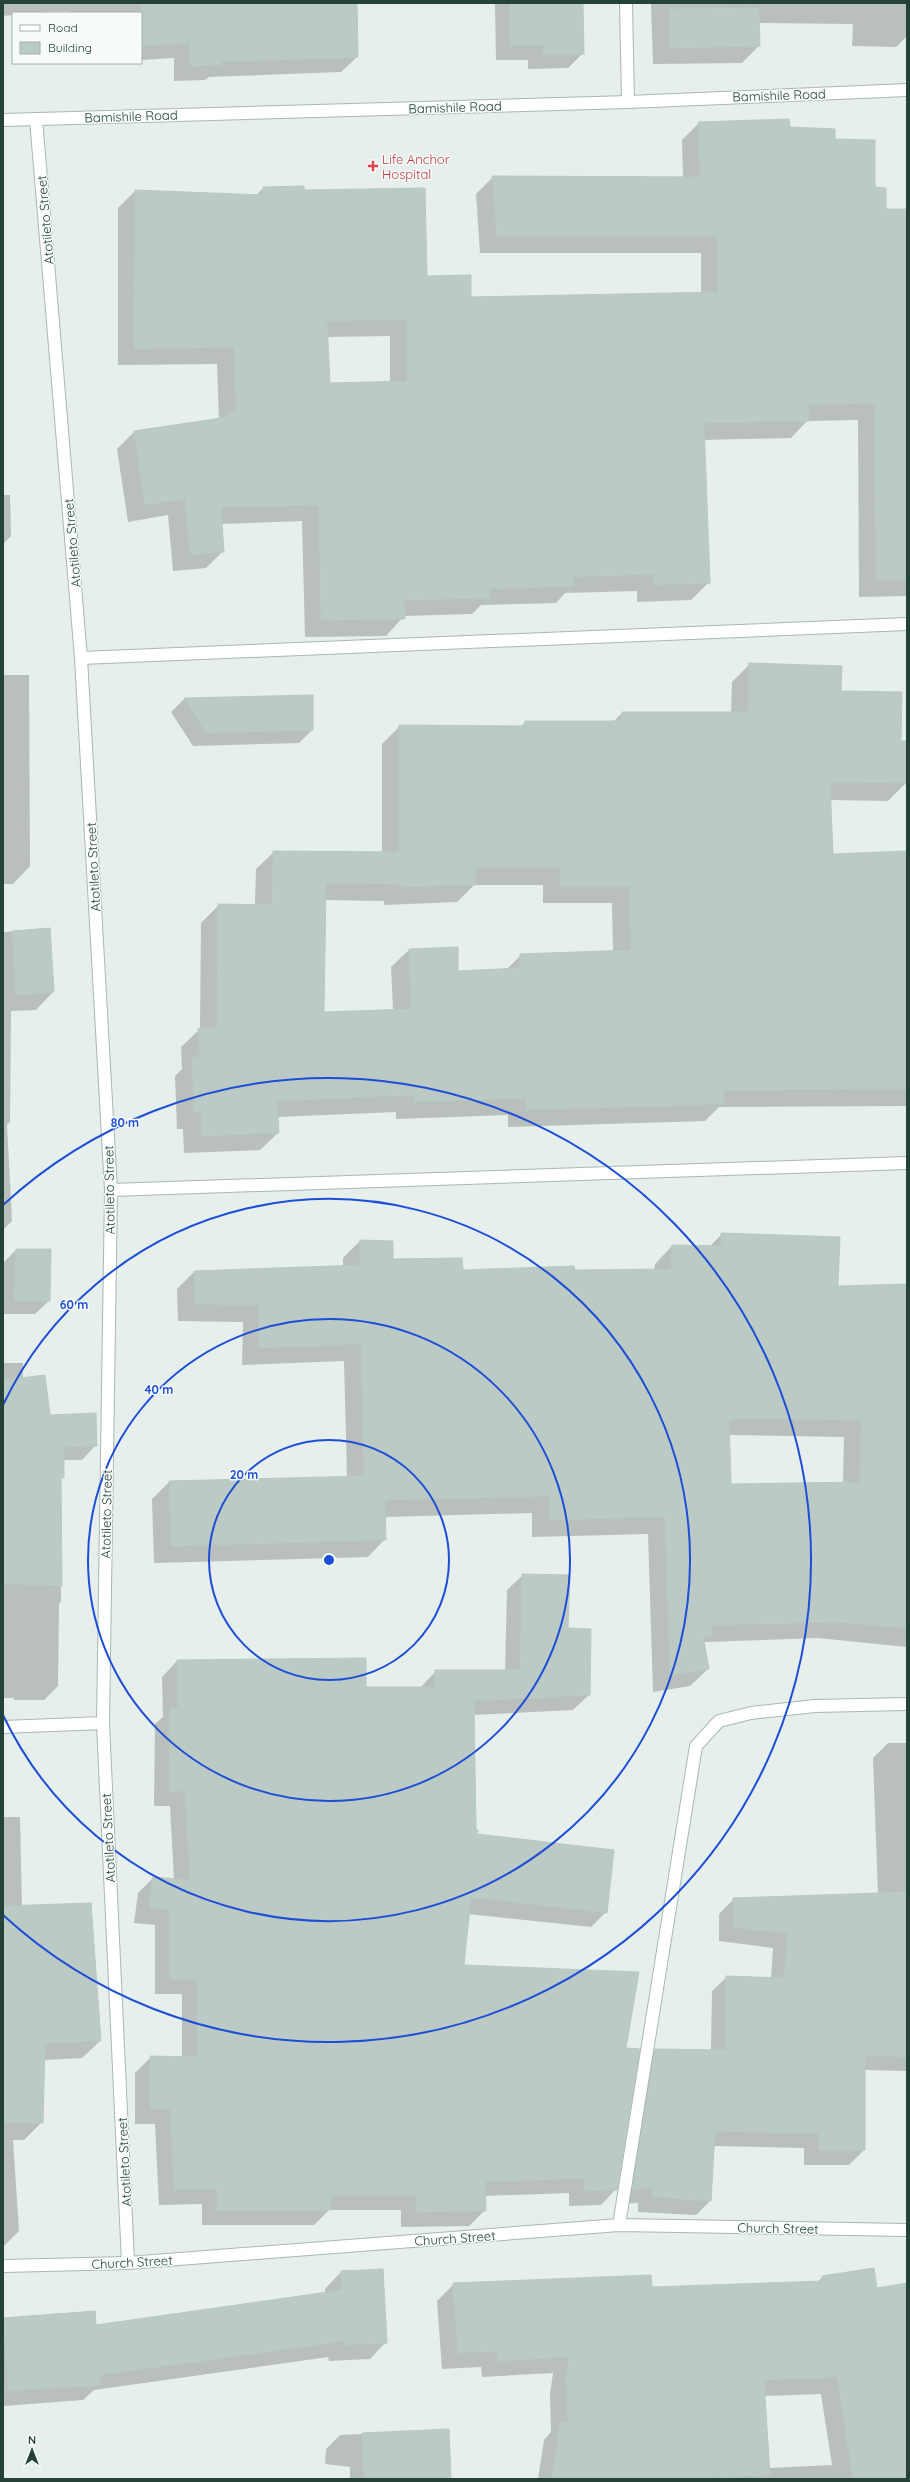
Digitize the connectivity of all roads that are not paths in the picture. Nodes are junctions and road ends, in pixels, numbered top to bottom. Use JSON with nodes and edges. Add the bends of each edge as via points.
{"nodes":[{"id":1,"x":626,"y":3,"type":"edge"},
{"id":2,"x":907,"y":90,"type":"edge"},
{"id":3,"x":628,"y":102,"type":"junction"},
{"id":4,"x":36,"y":119,"type":"junction"},
{"id":5,"x":3,"y":120,"type":"edge"},
{"id":6,"x":907,"y":624,"type":"edge"},
{"id":7,"x":81,"y":658,"type":"junction"},
{"id":8,"x":907,"y":1163,"type":"edge"},
{"id":9,"x":111,"y":1190,"type":"junction"},
{"id":10,"x":907,"y":1704,"type":"edge"},
{"id":11,"x":103,"y":1723,"type":"junction"},
{"id":12,"x":3,"y":1727,"type":"edge"},
{"id":13,"x":619,"y":2225,"type":"junction"},
{"id":14,"x":907,"y":2230,"type":"edge"},
{"id":15,"x":128,"y":2263,"type":"junction"},
{"id":16,"x":3,"y":2266,"type":"edge"}],
"edges":[{"from":1,"to":3,"type":"street"},
{"from":2,"to":3,"type":"street","name":"Bamishile Road"},
{"from":3,"to":4,"type":"street","name":"Bamishile Road"},
{"from":4,"to":5,"type":"street","name":"Bamishile Road"},
{"from":4,"to":7,"type":"street","name":"Atotileto Street"},
{"from":6,"to":7,"type":"street"},
{"from":7,"to":9,"type":"street","name":"Atotileto Street"},
{"from":8,"to":9,"type":"street"},
{"from":9,"to":11,"type":"street","name":"Atotileto Street"},
{"from":10,"to":13,"type":"street","via":[[815,1706],[751,1714],[720,1722],[696,1746]]},
{"from":11,"to":12,"type":"street"},
{"from":11,"to":15,"type":"street","name":"Atotileto Street"},
{"from":13,"to":14,"type":"street","name":"Church Street"},
{"from":13,"to":15,"type":"street","name":"Church Street"},
{"from":15,"to":16,"type":"street","name":"Church Street"}]}
